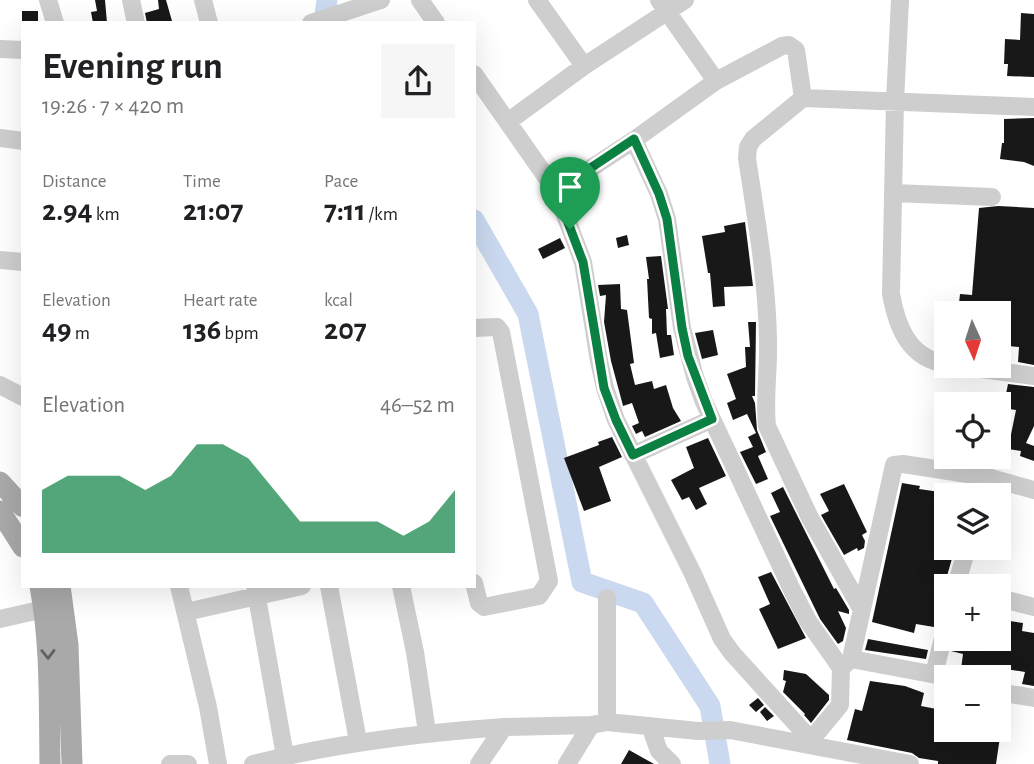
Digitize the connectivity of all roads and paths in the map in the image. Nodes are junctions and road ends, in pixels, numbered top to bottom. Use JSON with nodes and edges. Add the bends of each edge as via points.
{"nodes":[{"id":1,"x":48,"y":0,"type":"edge"},
{"id":2,"x":131,"y":0,"type":"edge"},
{"id":3,"x":203,"y":0,"type":"edge"},
{"id":4,"x":381,"y":0,"type":"edge"},
{"id":5,"x":420,"y":0,"type":"edge"},
{"id":6,"x":537,"y":0,"type":"edge"},
{"id":7,"x":685,"y":0,"type":"edge"},
{"id":8,"x":900,"y":0,"type":"edge"},
{"id":9,"x":663,"y":6,"type":"edge"},
{"id":10,"x":54,"y":21,"type":"edge"},
{"id":11,"x":135,"y":21,"type":"edge"},
{"id":12,"x":208,"y":21,"type":"edge"},
{"id":13,"x":317,"y":21,"type":"edge"},
{"id":14,"x":435,"y":21,"type":"edge"},
{"id":15,"x":0,"y":49,"type":"edge"},
{"id":16,"x":21,"y":50,"type":"edge"},
{"id":17,"x":584,"y":66,"type":"junction"},
{"id":18,"x":476,"y":77,"type":"edge"},
{"id":19,"x":716,"y":81,"type":"junction"},
{"id":20,"x":803,"y":98,"type":"junction"},
{"id":21,"x":895,"y":101,"type":"junction"},
{"id":22,"x":1034,"y":107,"type":"edge"},
{"id":23,"x":509,"y":121,"type":"junction"},
{"id":24,"x":0,"y":138,"type":"edge"},
{"id":25,"x":634,"y":139,"type":"junction"},
{"id":26,"x":21,"y":141,"type":"edge"},
{"id":27,"x":556,"y":191,"type":"junction"},
{"id":28,"x":894,"y":192,"type":"junction"},
{"id":29,"x":992,"y":197,"type":"dead end"},
{"id":30,"x":0,"y":261,"type":"edge"},
{"id":31,"x":21,"y":262,"type":"edge"},
{"id":32,"x":476,"y":328,"type":"edge"},
{"id":33,"x":934,"y":362,"type":"edge"},
{"id":34,"x":1012,"y":373,"type":"edge"},
{"id":35,"x":1034,"y":376,"type":"edge"},
{"id":36,"x":0,"y":385,"type":"edge"},
{"id":37,"x":21,"y":396,"type":"edge"},
{"id":38,"x":712,"y":419,"type":"junction"},
{"id":39,"x":633,"y":455,"type":"junction"},
{"id":40,"x":987,"y":477,"type":"junction"},
{"id":41,"x":0,"y":482,"type":"edge"},
{"id":42,"x":985,"y":483,"type":"edge"},
{"id":43,"x":1034,"y":490,"type":"edge"},
{"id":44,"x":21,"y":505,"type":"edge"},
{"id":45,"x":0,"y":511,"type":"edge"},
{"id":46,"x":21,"y":544,"type":"edge"},
{"id":47,"x":40,"y":588,"type":"edge"},
{"id":48,"x":60,"y":588,"type":"edge"},
{"id":49,"x":180,"y":588,"type":"edge"},
{"id":50,"x":287,"y":588,"type":"edge"},
{"id":51,"x":329,"y":588,"type":"edge"},
{"id":52,"x":401,"y":588,"type":"edge"},
{"id":53,"x":475,"y":588,"type":"edge"},
{"id":54,"x":256,"y":592,"type":"edge"},
{"id":55,"x":607,"y":598,"type":"dead end"},
{"id":56,"x":1011,"y":601,"type":"edge"},
{"id":57,"x":1034,"y":607,"type":"edge"},
{"id":58,"x":861,"y":608,"type":"junction"},
{"id":59,"x":44,"y":609,"type":"junction"},
{"id":60,"x":186,"y":612,"type":"junction"},
{"id":61,"x":0,"y":619,"type":"edge"},
{"id":62,"x":846,"y":664,"type":"junction"},
{"id":63,"x":934,"y":674,"type":"edge"},
{"id":64,"x":1011,"y":694,"type":"edge"},
{"id":65,"x":1034,"y":698,"type":"edge"},
{"id":66,"x":599,"y":723,"type":"junction"},
{"id":67,"x":650,"y":726,"type":"junction"},
{"id":68,"x":503,"y":727,"type":"junction"},
{"id":69,"x":427,"y":732,"type":"junction"},
{"id":70,"x":358,"y":741,"type":"junction"},
{"id":71,"x":815,"y":743,"type":"junction"},
{"id":72,"x":285,"y":756,"type":"junction"},
{"id":73,"x":50,"y":764,"type":"edge"},
{"id":74,"x":72,"y":764,"type":"edge"},
{"id":75,"x":170,"y":764,"type":"edge"},
{"id":76,"x":176,"y":764,"type":"edge"},
{"id":77,"x":188,"y":764,"type":"edge"},
{"id":78,"x":218,"y":764,"type":"edge"},
{"id":79,"x":253,"y":764,"type":"edge"},
{"id":80,"x":479,"y":764,"type":"edge"},
{"id":81,"x":567,"y":764,"type":"edge"},
{"id":82,"x":672,"y":764,"type":"edge"},
{"id":83,"x":910,"y":764,"type":"edge"}],
"edges":[{"from":1,"to":10,"type":"street"},
{"from":2,"to":11,"type":"street"},
{"from":3,"to":12,"type":"street"},
{"from":4,"to":13,"type":"street"},
{"from":5,"to":14,"type":"street"},
{"from":6,"to":17,"type":"street"},
{"from":7,"to":9,"type":"street"},
{"from":8,"to":21,"type":"street"},
{"from":9,"to":17,"type":"street"},
{"from":9,"to":19,"type":"street"},
{"from":15,"to":16,"type":"street"},
{"from":17,"to":23,"type":"street"},
{"from":18,"to":23,"type":"street"},
{"from":19,"to":20,"type":"street","via":[[789,45],[796,50]]},
{"from":19,"to":25,"type":"street"},
{"from":20,"to":21,"type":"street"},
{"from":20,"to":58,"type":"street","via":[[748,147],[768,339],[765,411],[767,426],[810,518]]},
{"from":21,"to":22,"type":"street"},
{"from":21,"to":28,"type":"street"},
{"from":23,"to":27,"type":"street"},
{"from":24,"to":26,"type":"street"},
{"from":25,"to":27,"type":"street"},
{"from":25,"to":38,"type":"street","via":[[667,219],[688,356]]},
{"from":27,"to":39,"type":"street","via":[[583,262],[604,388]]},
{"from":28,"to":29,"type":"street"},
{"from":28,"to":33,"type":"street","via":[[891,294],[895,316],[911,347]]},
{"from":30,"to":31,"type":"street"},
{"from":32,"to":53,"type":"street","via":[[497,327],[501,332],[549,581],[539,596],[484,607]]},
{"from":34,"to":35,"type":"street"},
{"from":36,"to":37,"type":"street"},
{"from":38,"to":39,"type":"street"},
{"from":38,"to":62,"type":"street","via":[[808,621]]},
{"from":39,"to":71,"type":"street","via":[[722,639]]},
{"from":40,"to":42,"type":"street"},
{"from":40,"to":43,"type":"street"},
{"from":40,"to":58,"type":"street","via":[[894,464]]},
{"from":41,"to":44,"type":"main road"},
{"from":45,"to":46,"type":"main road"},
{"from":47,"to":59,"type":"main road"},
{"from":48,"to":74,"type":"main road","via":[[68,645]]},
{"from":49,"to":60,"type":"street"},
{"from":50,"to":54,"type":"street"},
{"from":51,"to":70,"type":"street"},
{"from":52,"to":69,"type":"street"},
{"from":54,"to":60,"type":"street"},
{"from":54,"to":72,"type":"street"},
{"from":55,"to":66,"type":"street"},
{"from":56,"to":57,"type":"street"},
{"from":58,"to":62,"type":"street"},
{"from":59,"to":61,"type":"street"},
{"from":59,"to":73,"type":"main road","one_way":true},
{"from":60,"to":78,"type":"street"},
{"from":62,"to":63,"type":"street"},
{"from":62,"to":71,"type":"street","via":[[839,705]]},
{"from":64,"to":65,"type":"street"},
{"from":66,"to":67,"type":"street"},
{"from":66,"to":68,"type":"street"},
{"from":66,"to":81,"type":"street"},
{"from":67,"to":71,"type":"street","via":[[730,730]]},
{"from":67,"to":82,"type":"street","via":[[659,751]]},
{"from":68,"to":69,"type":"street"},
{"from":68,"to":80,"type":"street"},
{"from":69,"to":70,"type":"street"},
{"from":70,"to":72,"type":"street"},
{"from":71,"to":83,"type":"street"},
{"from":72,"to":79,"type":"street"},
{"from":75,"to":76,"type":"street"},
{"from":76,"to":77,"type":"street"}]}
